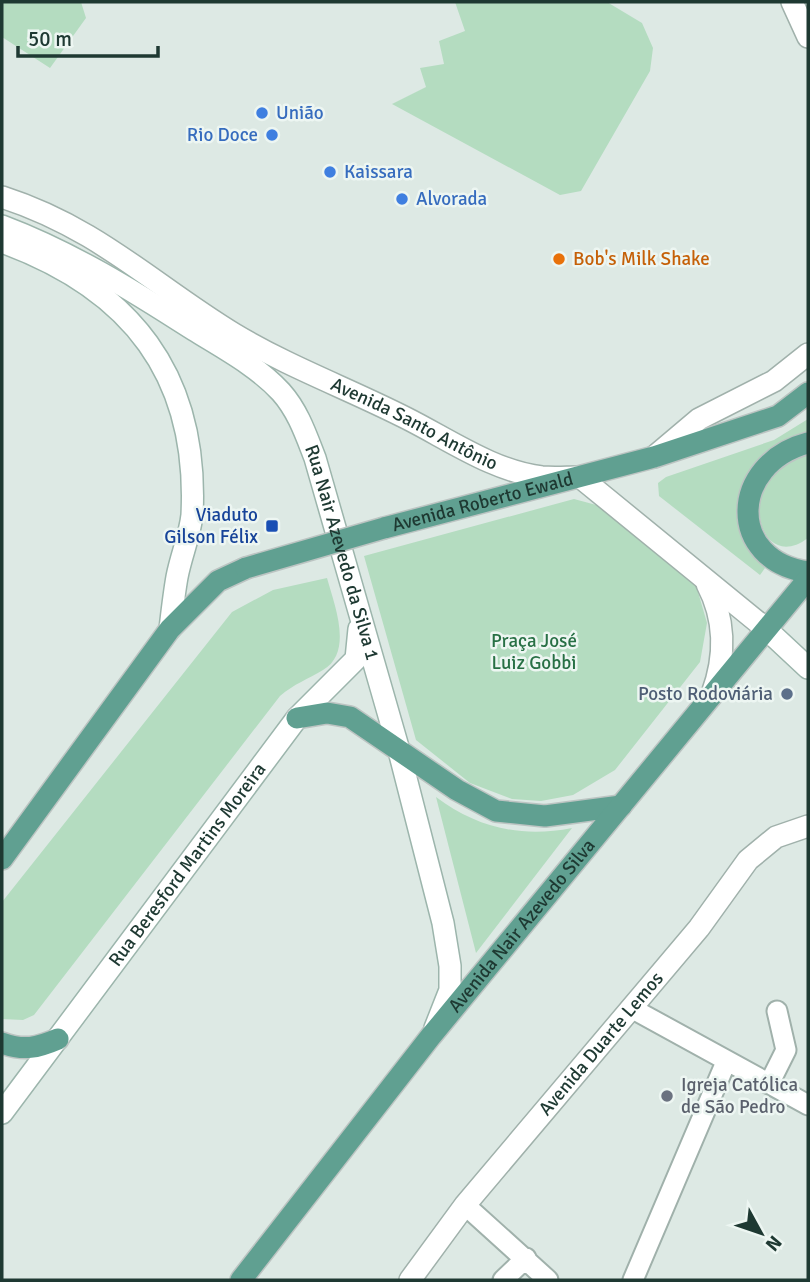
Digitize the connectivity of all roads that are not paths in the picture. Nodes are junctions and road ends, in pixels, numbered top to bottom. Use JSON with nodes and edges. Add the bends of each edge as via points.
{"nodes":[{"id":1,"x":792,"y":2,"type":"edge"},
{"id":2,"x":808,"y":37,"type":"edge"},
{"id":3,"x":2,"y":197,"type":"edge"},
{"id":4,"x":2,"y":226,"type":"edge"},
{"id":5,"x":2,"y":242,"type":"edge"},
{"id":6,"x":808,"y":354,"type":"edge"},
{"id":7,"x":808,"y":393,"type":"edge"},
{"id":8,"x":808,"y":443,"type":"edge"},
{"id":9,"x":654,"y":457,"type":"junction"},
{"id":10,"x":580,"y":477,"type":"junction"},
{"id":11,"x":808,"y":572,"type":"edge"},
{"id":12,"x":704,"y":579,"type":"junction"},
{"id":13,"x":808,"y":579,"type":"edge"},
{"id":14,"x":360,"y":617,"type":"junction"},
{"id":15,"x":765,"y":628,"type":"junction"},
{"id":16,"x":170,"y":629,"type":"junction"},
{"id":17,"x":808,"y":668,"type":"edge"},
{"id":18,"x":712,"y":694,"type":"junction"},
{"id":19,"x":296,"y":718,"type":"junction"},
{"id":20,"x":398,"y":747,"type":"junction"},
{"id":21,"x":621,"y":806,"type":"junction"},
{"id":22,"x":808,"y":826,"type":"edge"},
{"id":23,"x":2,"y":859,"type":"edge"},
{"id":24,"x":631,"y":1009,"type":"junction"},
{"id":25,"x":777,"y":1011,"type":"dead end"},
{"id":26,"x":433,"y":1033,"type":"junction"},
{"id":27,"x":58,"y":1040,"type":"junction"},
{"id":28,"x":2,"y":1043,"type":"edge"},
{"id":29,"x":726,"y":1062,"type":"junction"},
{"id":30,"x":769,"y":1084,"type":"junction"},
{"id":31,"x":806,"y":1098,"type":"edge"},
{"id":32,"x":2,"y":1113,"type":"edge"},
{"id":33,"x":465,"y":1205,"type":"junction"},
{"id":34,"x":526,"y":1258,"type":"junction"},
{"id":35,"x":241,"y":1280,"type":"edge"},
{"id":36,"x":410,"y":1280,"type":"edge"},
{"id":37,"x":503,"y":1280,"type":"edge"},
{"id":38,"x":548,"y":1280,"type":"edge"},
{"id":39,"x":633,"y":1280,"type":"edge"}],
"edges":[{"from":1,"to":2,"type":"main road"},
{"from":3,"to":10,"type":"main road","name":"Avenida Santo Antônio","via":[[83,231],[232,333],[277,358],[508,468],[541,477]]},
{"from":4,"to":14,"type":"main road","name":"Rua Nair Azevedo da Silva 1","via":[[53,245],[130,289],[248,364],[281,392],[299,417],[315,458]]},
{"from":5,"to":16,"type":"main road","via":[[53,263],[93,288],[136,329],[169,374],[193,471],[191,519]]},
{"from":6,"to":9,"type":"main road","via":[[774,381],[699,419]]},
{"from":7,"to":9,"type":"main road","name":"Avenida Roberto Ewald","via":[[778,416]]},
{"from":8,"to":11,"type":"main road","via":[[781,452],[765,466],[753,485],[748,508],[752,532],[767,553],[788,567]]},
{"from":9,"to":10,"type":"main road","name":"Avenida Roberto Ewald"},
{"from":10,"to":12,"type":"main road"},
{"from":10,"to":16,"type":"main road","name":"Avenida Roberto Ewald","bridge":true,"via":[[246,568],[218,581]]},
{"from":12,"to":15,"type":"main road"},
{"from":12,"to":18,"type":"main road","via":[[718,609],[722,634],[722,660]]},
{"from":13,"to":15,"type":"main road","name":"Avenida Nair Azevedo Silva"},
{"from":14,"to":19,"type":"main road","name":"Rua Beresford Martins Moreira","via":[[356,659]]},
{"from":14,"to":20,"type":"main road","name":"Rua Nair Azevedo da Silva 1"},
{"from":15,"to":17,"type":"main road"},
{"from":15,"to":18,"type":"main road","name":"Avenida Nair Azevedo Silva"},
{"from":16,"to":23,"type":"main road","name":"Avenida Roberto Ewald"},
{"from":18,"to":21,"type":"main road","name":"Avenida Nair Azevedo Silva"},
{"from":19,"to":20,"type":"main road","via":[[327,713],[350,717]]},
{"from":19,"to":27,"type":"main road","name":"Rua Beresford Martins Moreira"},
{"from":20,"to":21,"type":"main road","via":[[457,790],[496,811],[545,816]]},
{"from":20,"to":26,"type":"main road","name":"Rua Nair Azevedo da Silva 1","via":[[448,947],[450,990]]},
{"from":21,"to":26,"type":"main road","name":"Avenida Nair Azevedo Silva"},
{"from":22,"to":24,"type":"main road","name":"Avenida Duarte Lemos","via":[[776,837],[748,860]]},
{"from":24,"to":29,"type":"street"},
{"from":24,"to":33,"type":"main road","name":"Avenida Duarte Lemos"},
{"from":25,"to":30,"type":"street","via":[[786,1050]]},
{"from":26,"to":35,"type":"main road","name":"Avenida Nair Azevedo Silva"},
{"from":27,"to":28,"type":"main road","via":[[21,1050]]},
{"from":27,"to":32,"type":"main road","name":"Rua Beresford Martins Moreira"},
{"from":29,"to":30,"type":"street"},
{"from":29,"to":39,"type":"street"},
{"from":30,"to":31,"type":"street"},
{"from":33,"to":34,"type":"street"},
{"from":33,"to":36,"type":"main road","name":"Avenida Duarte Lemos"},
{"from":34,"to":37,"type":"street"},
{"from":34,"to":38,"type":"street"}]}
